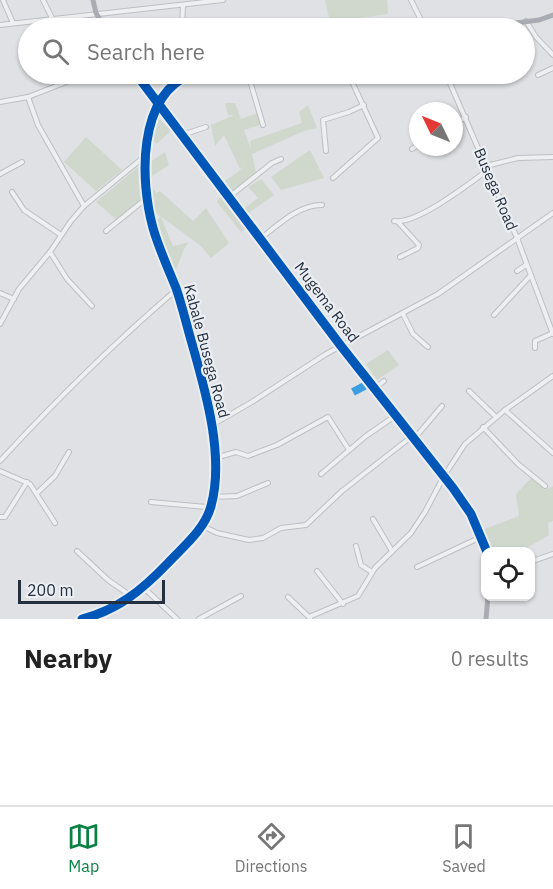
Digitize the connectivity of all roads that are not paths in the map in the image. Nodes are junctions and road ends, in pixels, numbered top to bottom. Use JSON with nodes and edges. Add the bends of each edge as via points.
{"nodes":[{"id":1,"x":3,"y":0,"type":"edge"},
{"id":2,"x":43,"y":0,"type":"edge"},
{"id":3,"x":93,"y":0,"type":"edge"},
{"id":4,"x":223,"y":0,"type":"edge"},
{"id":5,"x":411,"y":0,"type":"edge"},
{"id":6,"x":191,"y":2,"type":"edge"},
{"id":7,"x":183,"y":5,"type":"junction"},
{"id":8,"x":96,"y":13,"type":"junction"},
{"id":9,"x":553,"y":15,"type":"edge"},
{"id":10,"x":52,"y":18,"type":"joint"},
{"id":11,"x":99,"y":18,"type":"edge"},
{"id":12,"x":182,"y":18,"type":"edge"},
{"id":13,"x":420,"y":18,"type":"edge"},
{"id":14,"x":535,"y":20,"type":"edge"},
{"id":15,"x":18,"y":22,"type":"edge"},
{"id":16,"x":13,"y":23,"type":"junction"},
{"id":17,"x":0,"y":25,"type":"edge"},
{"id":18,"x":535,"y":35,"type":"edge"},
{"id":19,"x":553,"y":55,"type":"edge"},
{"id":20,"x":553,"y":68,"type":"edge"},
{"id":21,"x":538,"y":75,"type":"dead end"},
{"id":22,"x":61,"y":84,"type":"edge"},
{"id":23,"x":143,"y":84,"type":"edge"},
{"id":24,"x":174,"y":84,"type":"edge"},
{"id":25,"x":251,"y":84,"type":"edge"},
{"id":26,"x":354,"y":84,"type":"edge"},
{"id":27,"x":450,"y":84,"type":"edge"},
{"id":28,"x":28,"y":97,"type":"junction"},
{"id":29,"x":0,"y":102,"type":"edge"},
{"id":30,"x":158,"y":104,"type":"junction"},
{"id":31,"x":364,"y":105,"type":"junction"},
{"id":32,"x":466,"y":117,"type":"junction"},
{"id":33,"x":463,"y":119,"type":"edge"},
{"id":34,"x":263,"y":125,"type":"dead end"},
{"id":35,"x":206,"y":126,"type":"dead end"},
{"id":36,"x":182,"y":135,"type":"junction"},
{"id":37,"x":326,"y":151,"type":"dead end"},
{"id":38,"x":145,"y":156,"type":"junction"},
{"id":39,"x":553,"y":157,"type":"edge"},
{"id":40,"x":281,"y":159,"type":"dead end"},
{"id":41,"x":22,"y":162,"type":"dead end"},
{"id":42,"x":487,"y":168,"type":"junction"},
{"id":43,"x":0,"y":174,"type":"edge"},
{"id":44,"x":333,"y":178,"type":"dead end"},
{"id":45,"x":12,"y":192,"type":"dead end"},
{"id":46,"x":148,"y":197,"type":"junction"},
{"id":47,"x":229,"y":197,"type":"junction"},
{"id":48,"x":84,"y":206,"type":"junction"},
{"id":49,"x":322,"y":206,"type":"dead end"},
{"id":50,"x":553,"y":213,"type":"edge"},
{"id":51,"x":106,"y":231,"type":"dead end"},
{"id":52,"x":61,"y":235,"type":"junction"},
{"id":53,"x":517,"y":238,"type":"junction"},
{"id":54,"x":260,"y":239,"type":"junction"},
{"id":55,"x":50,"y":252,"type":"junction"},
{"id":56,"x":400,"y":257,"type":"dead end"},
{"id":57,"x":526,"y":265,"type":"junction"},
{"id":58,"x":517,"y":271,"type":"dead end"},
{"id":59,"x":530,"y":276,"type":"junction"},
{"id":60,"x":176,"y":290,"type":"junction"},
{"id":61,"x":0,"y":293,"type":"edge"},
{"id":62,"x":14,"y":299,"type":"junction"},
{"id":63,"x":92,"y":306,"type":"dead end"},
{"id":64,"x":403,"y":314,"type":"junction"},
{"id":65,"x":494,"y":315,"type":"dead end"},
{"id":66,"x":0,"y":324,"type":"edge"},
{"id":67,"x":553,"y":333,"type":"edge"},
{"id":68,"x":341,"y":346,"type":"junction"},
{"id":69,"x":428,"y":347,"type":"dead end"},
{"id":70,"x":535,"y":348,"type":"dead end"},
{"id":71,"x":553,"y":376,"type":"edge"},
{"id":72,"x":384,"y":381,"type":"dead end"},
{"id":73,"x":374,"y":389,"type":"junction"},
{"id":74,"x":469,"y":391,"type":"dead end"},
{"id":75,"x":442,"y":406,"type":"dead end"},
{"id":76,"x":505,"y":410,"type":"junction"},
{"id":77,"x":396,"y":416,"type":"junction"},
{"id":78,"x":496,"y":417,"type":"junction"},
{"id":79,"x":211,"y":425,"type":"junction"},
{"id":80,"x":483,"y":427,"type":"junction"},
{"id":81,"x":412,"y":438,"type":"junction"},
{"id":82,"x":349,"y":450,"type":"junction"},
{"id":83,"x":69,"y":452,"type":"dead end"},
{"id":84,"x":553,"y":453,"type":"edge"},
{"id":85,"x":215,"y":458,"type":"junction"},
{"id":86,"x":0,"y":461,"type":"edge"},
{"id":87,"x":0,"y":471,"type":"edge"},
{"id":88,"x":321,"y":474,"type":"dead end"},
{"id":89,"x":444,"y":476,"type":"junction"},
{"id":90,"x":27,"y":482,"type":"junction"},
{"id":91,"x":268,"y":483,"type":"dead end"},
{"id":92,"x":545,"y":486,"type":"dead end"},
{"id":93,"x":37,"y":493,"type":"junction"},
{"id":94,"x":213,"y":497,"type":"junction"},
{"id":95,"x":151,"y":502,"type":"dead end"},
{"id":96,"x":212,"y":505,"type":"junction"},
{"id":97,"x":0,"y":517,"type":"edge"},
{"id":98,"x":373,"y":519,"type":"dead end"},
{"id":99,"x":55,"y":523,"type":"dead end"},
{"id":100,"x":203,"y":526,"type":"junction"},
{"id":101,"x":482,"y":537,"type":"junction"},
{"id":102,"x":356,"y":546,"type":"dead end"},
{"id":103,"x":485,"y":547,"type":"edge"},
{"id":104,"x":77,"y":551,"type":"dead end"},
{"id":105,"x":392,"y":551,"type":"junction"},
{"id":106,"x":553,"y":554,"type":"edge"},
{"id":107,"x":535,"y":561,"type":"edge"},
{"id":108,"x":417,"y":567,"type":"dead end"},
{"id":109,"x":317,"y":571,"type":"dead end"},
{"id":110,"x":372,"y":572,"type":"junction"},
{"id":111,"x":144,"y":588,"type":"junction"},
{"id":112,"x":241,"y":596,"type":"dead end"},
{"id":113,"x":132,"y":597,"type":"junction"},
{"id":114,"x":288,"y":597,"type":"dead end"},
{"id":115,"x":488,"y":601,"type":"edge"},
{"id":116,"x":343,"y":603,"type":"junction"},
{"id":117,"x":310,"y":618,"type":"edge"},
{"id":118,"x":81,"y":619,"type":"edge"},
{"id":119,"x":177,"y":619,"type":"edge"},
{"id":120,"x":199,"y":619,"type":"edge"},
{"id":121,"x":486,"y":619,"type":"edge"}],
"edges":[{"from":1,"to":16,"type":"street"},
{"from":2,"to":10,"type":"street"},
{"from":3,"to":8,"type":"street"},
{"from":4,"to":6,"type":"street"},
{"from":5,"to":13,"type":"street"},
{"from":6,"to":7,"type":"street"},
{"from":7,"to":8,"type":"street"},
{"from":7,"to":12,"type":"street"},
{"from":8,"to":10,"type":"street"},
{"from":8,"to":11,"type":"street"},
{"from":9,"to":14,"type":"street"},
{"from":15,"to":16,"type":"street"},
{"from":16,"to":17,"type":"street"},
{"from":18,"to":19,"type":"street"},
{"from":20,"to":21,"type":"street"},
{"from":22,"to":28,"type":"street"},
{"from":23,"to":30,"type":"street","name":"Mugema Road"},
{"from":24,"to":30,"type":"street"},
{"from":25,"to":34,"type":"street"},
{"from":26,"to":31,"type":"street"},
{"from":27,"to":32,"type":"street","name":"Busega Road"},
{"from":28,"to":29,"type":"street"},
{"from":28,"to":48,"type":"street","via":[[40,128]]},
{"from":30,"to":36,"type":"street","name":"Mugema Road"},
{"from":30,"to":38,"type":"street","name":"Kabale Busega Road"},
{"from":31,"to":37,"type":"street","via":[[323,120]]},
{"from":31,"to":44,"type":"street","via":[[377,140]]},
{"from":32,"to":33,"type":"street"},
{"from":32,"to":42,"type":"street","name":"Busega Road"},
{"from":35,"to":36,"type":"street"},
{"from":36,"to":47,"type":"street","name":"Mugema Road"},
{"from":38,"to":46,"type":"street","name":"Kabale Busega Road"},
{"from":38,"to":48,"type":"street"},
{"from":39,"to":42,"type":"street","via":[[518,158]]},
{"from":40,"to":47,"type":"street"},
{"from":41,"to":43,"type":"street"},
{"from":42,"to":53,"type":"street","name":"Busega Road"},
{"from":42,"to":56,"type":"street","via":[[429,210],[396,222],[419,245]]},
{"from":45,"to":52,"type":"street","via":[[24,210]]},
{"from":46,"to":51,"type":"street"},
{"from":46,"to":60,"type":"street","name":"Kabale Busega Road","via":[[153,230]]},
{"from":47,"to":54,"type":"street","name":"Mugema Road"},
{"from":48,"to":52,"type":"street"},
{"from":49,"to":54,"type":"street","via":[[296,212]]},
{"from":50,"to":53,"type":"street"},
{"from":52,"to":55,"type":"street"},
{"from":53,"to":57,"type":"street","name":"Busega Road"},
{"from":53,"to":64,"type":"street"},
{"from":54,"to":68,"type":"street","name":"Mugema Road"},
{"from":55,"to":62,"type":"street"},
{"from":55,"to":63,"type":"street","via":[[67,279]]},
{"from":57,"to":58,"type":"street"},
{"from":57,"to":59,"type":"street","name":"Busega Road"},
{"from":59,"to":65,"type":"street"},
{"from":59,"to":67,"type":"street","name":"Busega Road"},
{"from":60,"to":79,"type":"street","name":"Kabale Busega Road"},
{"from":60,"to":86,"type":"street","via":[[73,383]]},
{"from":61,"to":62,"type":"street"},
{"from":62,"to":66,"type":"street"},
{"from":64,"to":68,"type":"street"},
{"from":64,"to":69,"type":"street","via":[[413,334]]},
{"from":67,"to":70,"type":"street","via":[[536,341]]},
{"from":68,"to":73,"type":"street","name":"Mugema Road"},
{"from":68,"to":79,"type":"street"},
{"from":71,"to":76,"type":"street"},
{"from":72,"to":73,"type":"street"},
{"from":73,"to":77,"type":"street","name":"Mugema Road"},
{"from":74,"to":78,"type":"street"},
{"from":75,"to":81,"type":"street"},
{"from":76,"to":78,"type":"street"},
{"from":76,"to":84,"type":"street"},
{"from":77,"to":81,"type":"street","name":"Mugema Road"},
{"from":77,"to":82,"type":"street"},
{"from":78,"to":80,"type":"street"},
{"from":79,"to":85,"type":"street","name":"Kabale Busega Road"},
{"from":80,"to":89,"type":"street","via":[[465,444]]},
{"from":80,"to":92,"type":"street"},
{"from":81,"to":89,"type":"street","name":"Mugema Road"},
{"from":81,"to":100,"type":"street","via":[[342,491],[306,525],[280,528],[249,540]]},
{"from":82,"to":85,"type":"street","via":[[329,417],[277,446],[248,456],[236,452]]},
{"from":82,"to":88,"type":"street"},
{"from":83,"to":93,"type":"street","via":[[56,476]]},
{"from":85,"to":94,"type":"street","name":"Kabale Busega Road"},
{"from":87,"to":90,"type":"street"},
{"from":89,"to":101,"type":"street","name":"Mugema Road","via":[[464,502]]},
{"from":89,"to":105,"type":"street","via":[[416,525]]},
{"from":90,"to":93,"type":"street"},
{"from":90,"to":97,"type":"street","via":[[5,517]]},
{"from":91,"to":94,"type":"street","via":[[237,496]]},
{"from":93,"to":99,"type":"street"},
{"from":94,"to":96,"type":"street","name":"Kabale Busega Road"},
{"from":95,"to":96,"type":"street"},
{"from":96,"to":100,"type":"street","name":"Kabale Busega Road"},
{"from":98,"to":105,"type":"street"},
{"from":100,"to":111,"type":"street","name":"Kabale Busega Road"},
{"from":101,"to":103,"type":"street","name":"Mugema Road"},
{"from":101,"to":108,"type":"street"},
{"from":102,"to":110,"type":"street","via":[[361,565]]},
{"from":104,"to":113,"type":"street"},
{"from":105,"to":110,"type":"street"},
{"from":106,"to":107,"type":"street"},
{"from":109,"to":116,"type":"street"},
{"from":110,"to":116,"type":"street","via":[[358,596]]},
{"from":111,"to":113,"type":"street","name":"Kabale Busega Road"},
{"from":111,"to":119,"type":"street"},
{"from":112,"to":120,"type":"street"},
{"from":113,"to":118,"type":"street","name":"Kabale Busega Road"},
{"from":114,"to":117,"type":"street"},
{"from":115,"to":121,"type":"street"},
{"from":116,"to":117,"type":"street"}]}
